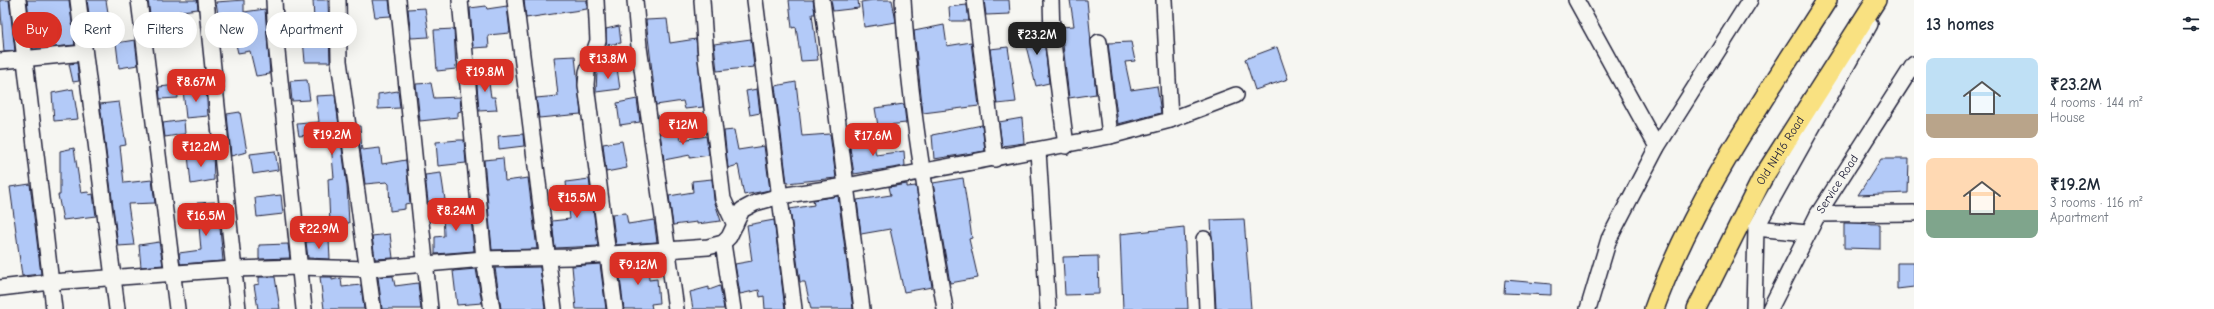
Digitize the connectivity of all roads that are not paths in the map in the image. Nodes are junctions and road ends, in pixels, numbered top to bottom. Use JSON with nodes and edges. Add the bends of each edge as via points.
{"nodes":[{"id":1,"x":18,"y":0,"type":"edge"},
{"id":2,"x":78,"y":0,"type":"edge"},
{"id":3,"x":139,"y":0,"type":"edge"},
{"id":4,"x":206,"y":0,"type":"edge"},
{"id":5,"x":274,"y":0,"type":"edge"},
{"id":6,"x":338,"y":0,"type":"edge"},
{"id":7,"x":398,"y":0,"type":"edge"},
{"id":8,"x":460,"y":0,"type":"edge"},
{"id":9,"x":515,"y":0,"type":"edge"},
{"id":10,"x":596,"y":0,"type":"edge"},
{"id":11,"x":635,"y":0,"type":"edge"},
{"id":12,"x":702,"y":0,"type":"edge"},
{"id":13,"x":755,"y":0,"type":"edge"},
{"id":14,"x":822,"y":0,"type":"edge"},
{"id":15,"x":903,"y":0,"type":"edge"},
{"id":16,"x":975,"y":0,"type":"edge"},
{"id":17,"x":1051,"y":0,"type":"edge"},
{"id":18,"x":1164,"y":0,"type":"edge"},
{"id":19,"x":1576,"y":0,"type":"edge"},
{"id":20,"x":1750,"y":0,"type":"edge"},
{"id":21,"x":1827,"y":0,"type":"edge"},
{"id":22,"x":1876,"y":0,"type":"edge"},
{"id":23,"x":1882,"y":0,"type":"edge"},
{"id":24,"x":1099,"y":42,"type":"dead end"},
{"id":25,"x":84,"y":53,"type":"junction"},
{"id":26,"x":24,"y":58,"type":"junction"},
{"id":27,"x":0,"y":61,"type":"edge"},
{"id":28,"x":1914,"y":64,"type":"edge"},
{"id":29,"x":1236,"y":95,"type":"dead end"},
{"id":30,"x":1170,"y":120,"type":"junction"},
{"id":31,"x":1110,"y":136,"type":"junction"},
{"id":32,"x":1066,"y":146,"type":"junction"},
{"id":33,"x":1657,"y":147,"type":"junction"},
{"id":34,"x":1038,"y":151,"type":"junction"},
{"id":35,"x":995,"y":159,"type":"junction"},
{"id":36,"x":922,"y":171,"type":"junction"},
{"id":37,"x":846,"y":186,"type":"junction"},
{"id":38,"x":780,"y":196,"type":"junction"},
{"id":39,"x":1914,"y":213,"type":"edge"},
{"id":40,"x":1818,"y":214,"type":"junction"},
{"id":41,"x":735,"y":225,"type":"junction"},
{"id":42,"x":1756,"y":228,"type":"junction"},
{"id":43,"x":1807,"y":233,"type":"junction"},
{"id":44,"x":1204,"y":239,"type":"dead end"},
{"id":45,"x":722,"y":243,"type":"junction"},
{"id":46,"x":667,"y":250,"type":"junction"},
{"id":47,"x":607,"y":255,"type":"junction"},
{"id":48,"x":546,"y":256,"type":"junction"},
{"id":49,"x":484,"y":259,"type":"junction"},
{"id":50,"x":424,"y":264,"type":"junction"},
{"id":51,"x":299,"y":267,"type":"junction"},
{"id":52,"x":233,"y":269,"type":"junction"},
{"id":53,"x":368,"y":269,"type":"junction"},
{"id":54,"x":172,"y":273,"type":"junction"},
{"id":55,"x":114,"y":277,"type":"junction"},
{"id":56,"x":51,"y":282,"type":"junction"},
{"id":57,"x":0,"y":288,"type":"edge"},
{"id":58,"x":54,"y":309,"type":"edge"},
{"id":59,"x":117,"y":309,"type":"edge"},
{"id":60,"x":177,"y":309,"type":"edge"},
{"id":61,"x":238,"y":309,"type":"edge"},
{"id":62,"x":304,"y":309,"type":"edge"},
{"id":63,"x":373,"y":309,"type":"edge"},
{"id":64,"x":430,"y":309,"type":"edge"},
{"id":65,"x":492,"y":309,"type":"edge"},
{"id":66,"x":554,"y":309,"type":"edge"},
{"id":67,"x":615,"y":309,"type":"edge"},
{"id":68,"x":676,"y":309,"type":"edge"},
{"id":69,"x":733,"y":309,"type":"edge"},
{"id":70,"x":794,"y":309,"type":"edge"},
{"id":71,"x":862,"y":309,"type":"edge"},
{"id":72,"x":945,"y":309,"type":"edge"},
{"id":73,"x":1048,"y":309,"type":"edge"},
{"id":74,"x":1207,"y":309,"type":"edge"},
{"id":75,"x":1588,"y":309,"type":"edge"},
{"id":76,"x":1654,"y":309,"type":"edge"},
{"id":77,"x":1697,"y":309,"type":"edge"},
{"id":78,"x":1754,"y":309,"type":"edge"},
{"id":79,"x":1770,"y":309,"type":"edge"}],
"edges":[{"from":1,"to":26,"type":"street"},
{"from":2,"to":25,"type":"street"},
{"from":3,"to":54,"type":"street"},
{"from":4,"to":52,"type":"street"},
{"from":5,"to":51,"type":"street"},
{"from":6,"to":53,"type":"street","via":[[339,61]]},
{"from":7,"to":50,"type":"street"},
{"from":8,"to":49,"type":"street"},
{"from":9,"to":48,"type":"street"},
{"from":10,"to":47,"type":"street","via":[[598,41],[587,72],[586,85]]},
{"from":11,"to":46,"type":"street","via":[[638,47]]},
{"from":12,"to":41,"type":"street","via":[[706,58],[723,199]]},
{"from":13,"to":38,"type":"street"},
{"from":14,"to":37,"type":"street"},
{"from":15,"to":36,"type":"street","via":[[905,40]]},
{"from":16,"to":35,"type":"street"},
{"from":17,"to":32,"type":"street","via":[[1052,35]]},
{"from":18,"to":30,"type":"street"},
{"from":19,"to":33,"type":"street"},
{"from":20,"to":33,"type":"street"},
{"from":21,"to":76,"type":"main road","via":[[1726,159],[1668,271]]},
{"from":22,"to":77,"type":"main road","name":"Old NH16 Road","via":[[1762,179]]},
{"from":23,"to":42,"type":"street"},
{"from":24,"to":31,"type":"street"},
{"from":25,"to":26,"type":"street"},
{"from":25,"to":55,"type":"street"},
{"from":26,"to":27,"type":"street"},
{"from":26,"to":56,"type":"street"},
{"from":28,"to":40,"type":"street","name":"Service Road"},
{"from":29,"to":30,"type":"street"},
{"from":30,"to":31,"type":"street"},
{"from":31,"to":32,"type":"street"},
{"from":32,"to":34,"type":"street"},
{"from":33,"to":75,"type":"street","via":[[1609,239]]},
{"from":34,"to":35,"type":"street"},
{"from":34,"to":73,"type":"street"},
{"from":35,"to":36,"type":"street"},
{"from":36,"to":37,"type":"street"},
{"from":36,"to":72,"type":"street"},
{"from":37,"to":38,"type":"street"},
{"from":37,"to":71,"type":"street"},
{"from":38,"to":41,"type":"street","via":[[755,203],[742,210]]},
{"from":38,"to":70,"type":"street"},
{"from":39,"to":40,"type":"street"},
{"from":40,"to":43,"type":"street","name":"Service Road"},
{"from":41,"to":45,"type":"street","via":[[729,237]]},
{"from":42,"to":43,"type":"street"},
{"from":42,"to":78,"type":"street"},
{"from":43,"to":79,"type":"street","name":"Service Road"},
{"from":44,"to":74,"type":"street"},
{"from":45,"to":46,"type":"street","via":[[708,248]]},
{"from":45,"to":69,"type":"street"},
{"from":46,"to":47,"type":"street"},
{"from":46,"to":68,"type":"street"},
{"from":47,"to":48,"type":"street"},
{"from":47,"to":67,"type":"street"},
{"from":48,"to":49,"type":"street"},
{"from":48,"to":66,"type":"street"},
{"from":49,"to":50,"type":"street"},
{"from":49,"to":65,"type":"street"},
{"from":50,"to":53,"type":"street"},
{"from":50,"to":64,"type":"street"},
{"from":51,"to":52,"type":"street"},
{"from":51,"to":53,"type":"street"},
{"from":51,"to":62,"type":"street"},
{"from":52,"to":54,"type":"street"},
{"from":52,"to":61,"type":"street"},
{"from":53,"to":63,"type":"street"},
{"from":54,"to":55,"type":"street"},
{"from":54,"to":60,"type":"street"},
{"from":55,"to":56,"type":"street"},
{"from":55,"to":59,"type":"street"},
{"from":56,"to":57,"type":"street"},
{"from":56,"to":58,"type":"street"}]}
